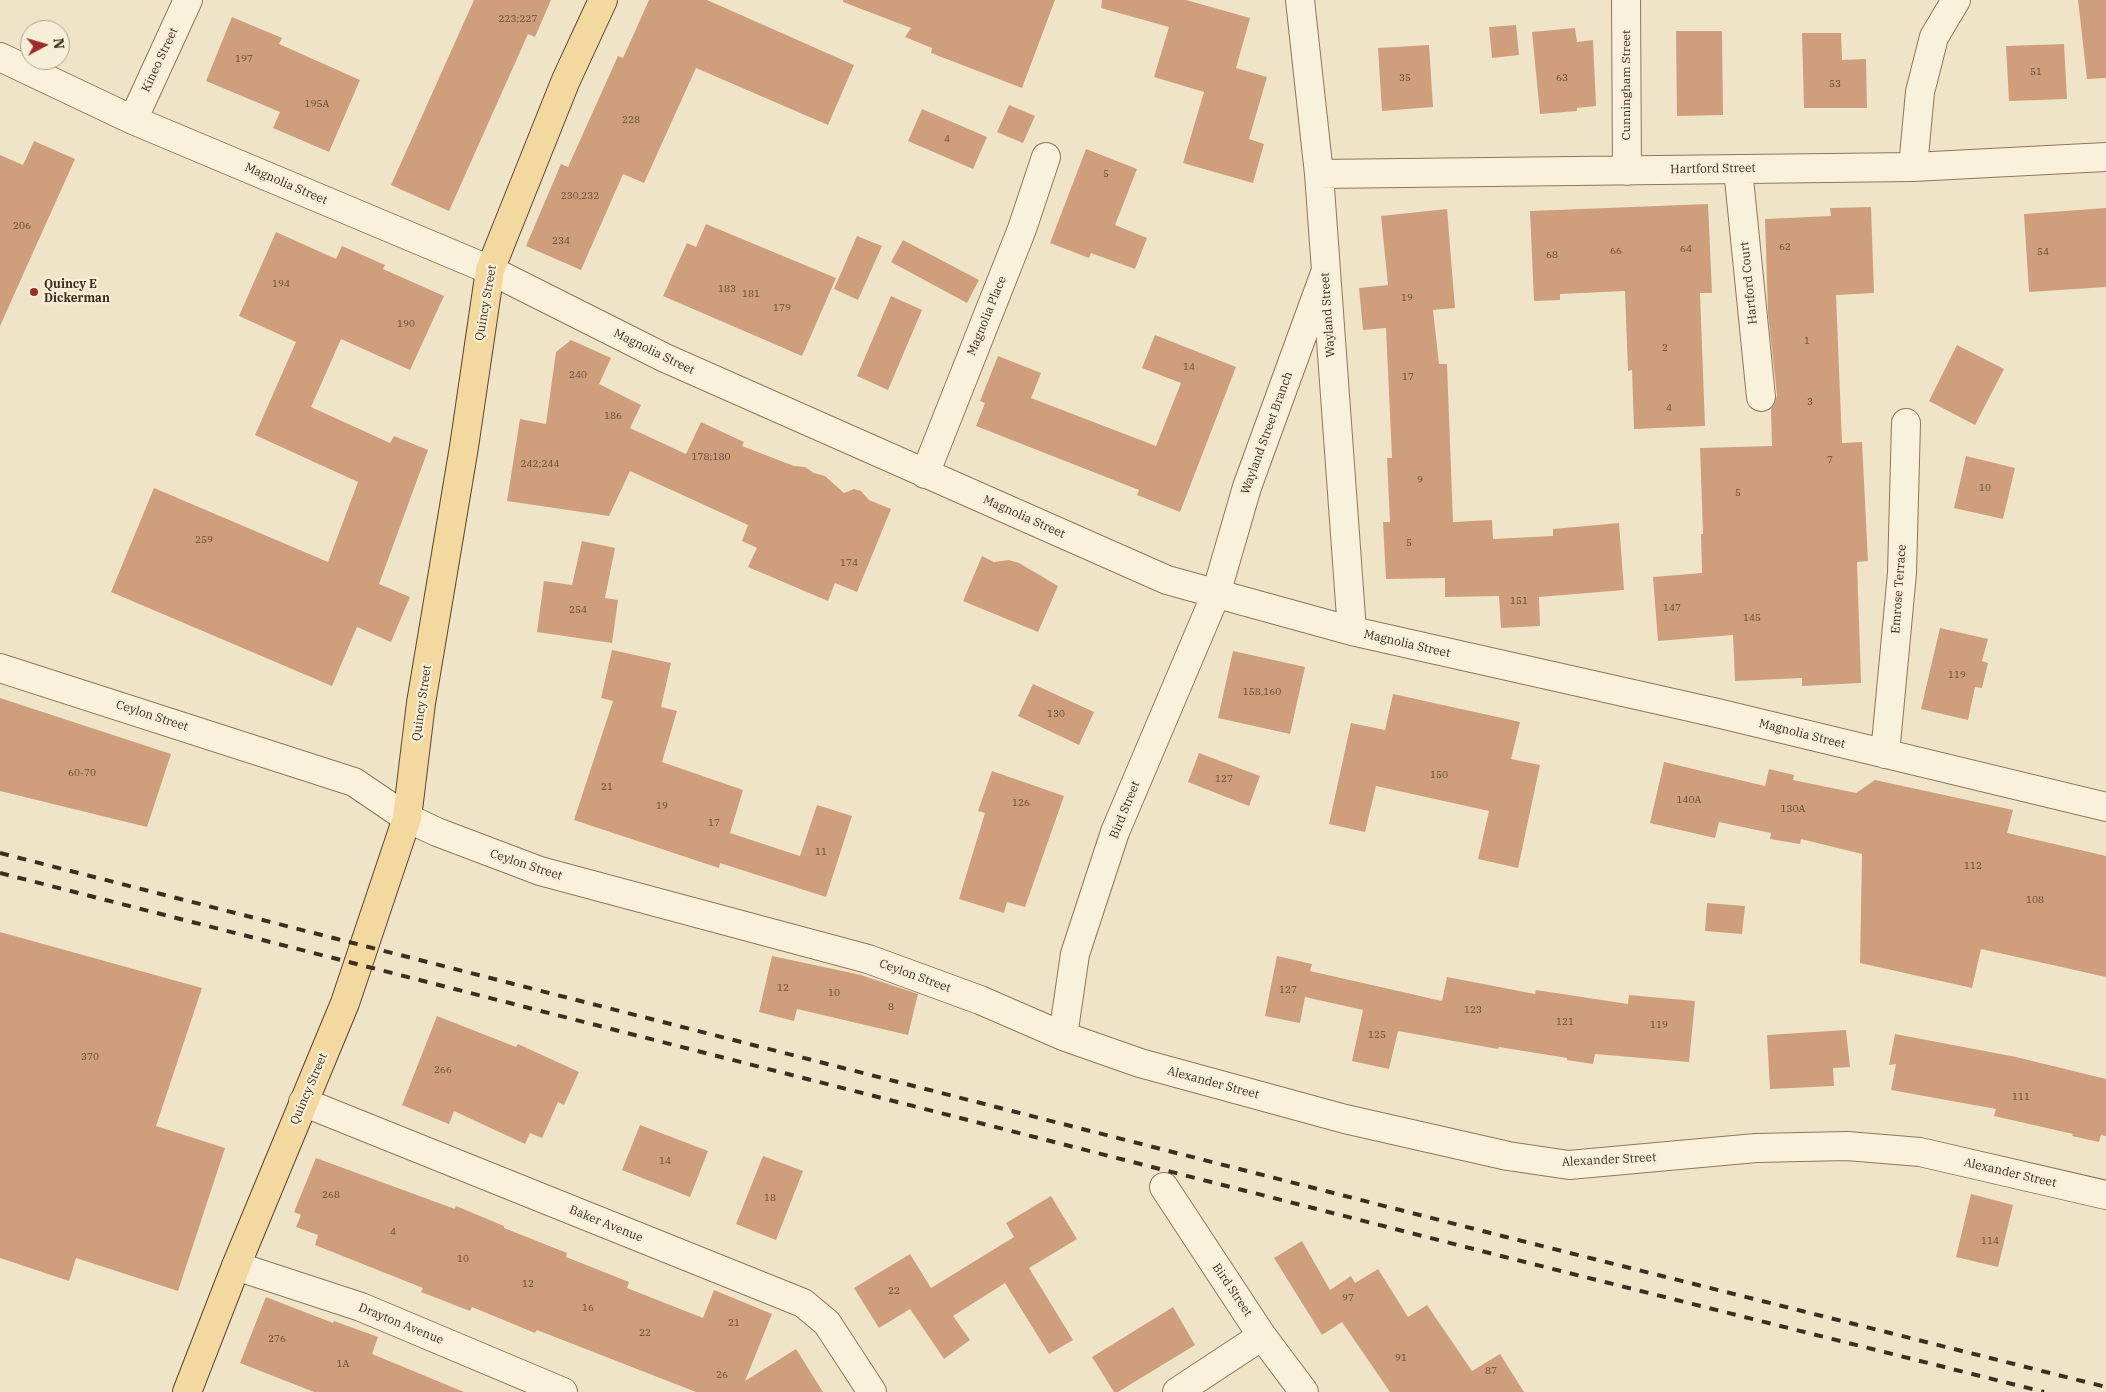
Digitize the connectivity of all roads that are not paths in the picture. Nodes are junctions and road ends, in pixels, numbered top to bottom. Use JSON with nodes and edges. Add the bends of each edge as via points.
{"nodes":[{"id":1,"x":188,"y":0,"type":"edge"},
{"id":2,"x":604,"y":0,"type":"edge"},
{"id":3,"x":1300,"y":0,"type":"edge"},
{"id":4,"x":1626,"y":0,"type":"edge"},
{"id":5,"x":1956,"y":0,"type":"edge"},
{"id":6,"x":0,"y":57,"type":"edge"},
{"id":7,"x":133,"y":120,"type":"junction"},
{"id":8,"x":2106,"y":157,"type":"edge"},
{"id":9,"x":1046,"y":158,"type":"dead end"},
{"id":10,"x":1913,"y":167,"type":"junction"},
{"id":11,"x":1738,"y":169,"type":"junction"},
{"id":12,"x":1627,"y":170,"type":"junction"},
{"id":13,"x":1319,"y":174,"type":"junction"},
{"id":14,"x":490,"y":270,"type":"junction"},
{"id":15,"x":1325,"y":273,"type":"junction"},
{"id":16,"x":1761,"y":397,"type":"dead end"},
{"id":17,"x":1906,"y":422,"type":"dead end"},
{"id":18,"x":924,"y":474,"type":"junction"},
{"id":19,"x":1216,"y":594,"type":"junction"},
{"id":20,"x":1352,"y":631,"type":"junction"},
{"id":21,"x":0,"y":668,"type":"edge"},
{"id":22,"x":1885,"y":754,"type":"junction"},
{"id":23,"x":2106,"y":807,"type":"edge"},
{"id":24,"x":407,"y":818,"type":"junction"},
{"id":25,"x":1063,"y":1036,"type":"junction"},
{"id":26,"x":303,"y":1102,"type":"junction"},
{"id":27,"x":1164,"y":1187,"type":"dead end"},
{"id":28,"x":2106,"y":1195,"type":"edge"},
{"id":29,"x":236,"y":1266,"type":"junction"},
{"id":30,"x":1262,"y":1336,"type":"junction"},
{"id":31,"x":187,"y":1392,"type":"edge"},
{"id":32,"x":563,"y":1392,"type":"edge"},
{"id":33,"x":872,"y":1392,"type":"edge"},
{"id":34,"x":1176,"y":1392,"type":"edge"},
{"id":35,"x":1304,"y":1392,"type":"edge"}],
"edges":[{"from":1,"to":7,"type":"street","name":"Kineo Street"},
{"from":2,"to":14,"type":"main road","name":"Quincy Street","via":[[566,80]]},
{"from":3,"to":13,"type":"street","name":"Wayland Street"},
{"from":4,"to":12,"type":"street","name":"Cunningham Street"},
{"from":5,"to":10,"type":"street","via":[[1934,37],[1920,92]]},
{"from":6,"to":7,"type":"street","name":"Magnolia Street"},
{"from":7,"to":14,"type":"street","name":"Magnolia Street"},
{"from":8,"to":10,"type":"street","name":"Hartford Street"},
{"from":9,"to":18,"type":"street","name":"Magnolia Place","via":[[1022,229]]},
{"from":10,"to":11,"type":"street","name":"Hartford Street"},
{"from":11,"to":12,"type":"street","name":"Hartford Street"},
{"from":11,"to":16,"type":"street","name":"Hartford Court"},
{"from":12,"to":13,"type":"street","name":"Hartford Street"},
{"from":13,"to":15,"type":"street","name":"Wayland Street"},
{"from":14,"to":18,"type":"street","name":"Magnolia Street","via":[[664,358]]},
{"from":14,"to":24,"type":"main road","name":"Quincy Street","via":[[421,703]]},
{"from":15,"to":19,"type":"street","name":"Wayland Street Branch","via":[[1247,487]]},
{"from":15,"to":20,"type":"street","name":"Wayland Street"},
{"from":17,"to":22,"type":"street","name":"Emrose Terrace","via":[[1902,574]]},
{"from":18,"to":19,"type":"street","name":"Magnolia Street","via":[[1167,580]]},
{"from":19,"to":20,"type":"street","name":"Magnolia Street"},
{"from":19,"to":25,"type":"street","name":"Bird Street","via":[[1115,832],[1075,954]]},
{"from":20,"to":22,"type":"street","name":"Magnolia Street"},
{"from":21,"to":24,"type":"street","name":"Ceylon Street","via":[[354,782]]},
{"from":22,"to":23,"type":"street","name":"Magnolia Street"},
{"from":24,"to":25,"type":"street","name":"Ceylon Street","via":[[450,838],[540,871],[868,959],[980,1000]]},
{"from":24,"to":26,"type":"main road","name":"Quincy Street","via":[[345,1003]]},
{"from":25,"to":28,"type":"street","name":"Alexander Street","via":[[1140,1063],[1345,1119],[1508,1156],[1568,1165],[1756,1148],[1857,1147],[1920,1152]]},
{"from":26,"to":29,"type":"main road","name":"Quincy Street"},
{"from":26,"to":33,"type":"street","name":"Baker Avenue","via":[[802,1303],[827,1323]]},
{"from":27,"to":30,"type":"street","name":"Bird Street"},
{"from":29,"to":31,"type":"main road","name":"Quincy Street"},
{"from":29,"to":32,"type":"street","name":"Drayton Avenue","via":[[361,1308]]},
{"from":30,"to":34,"type":"street"},
{"from":30,"to":35,"type":"street","name":"Bird Street"}]}
